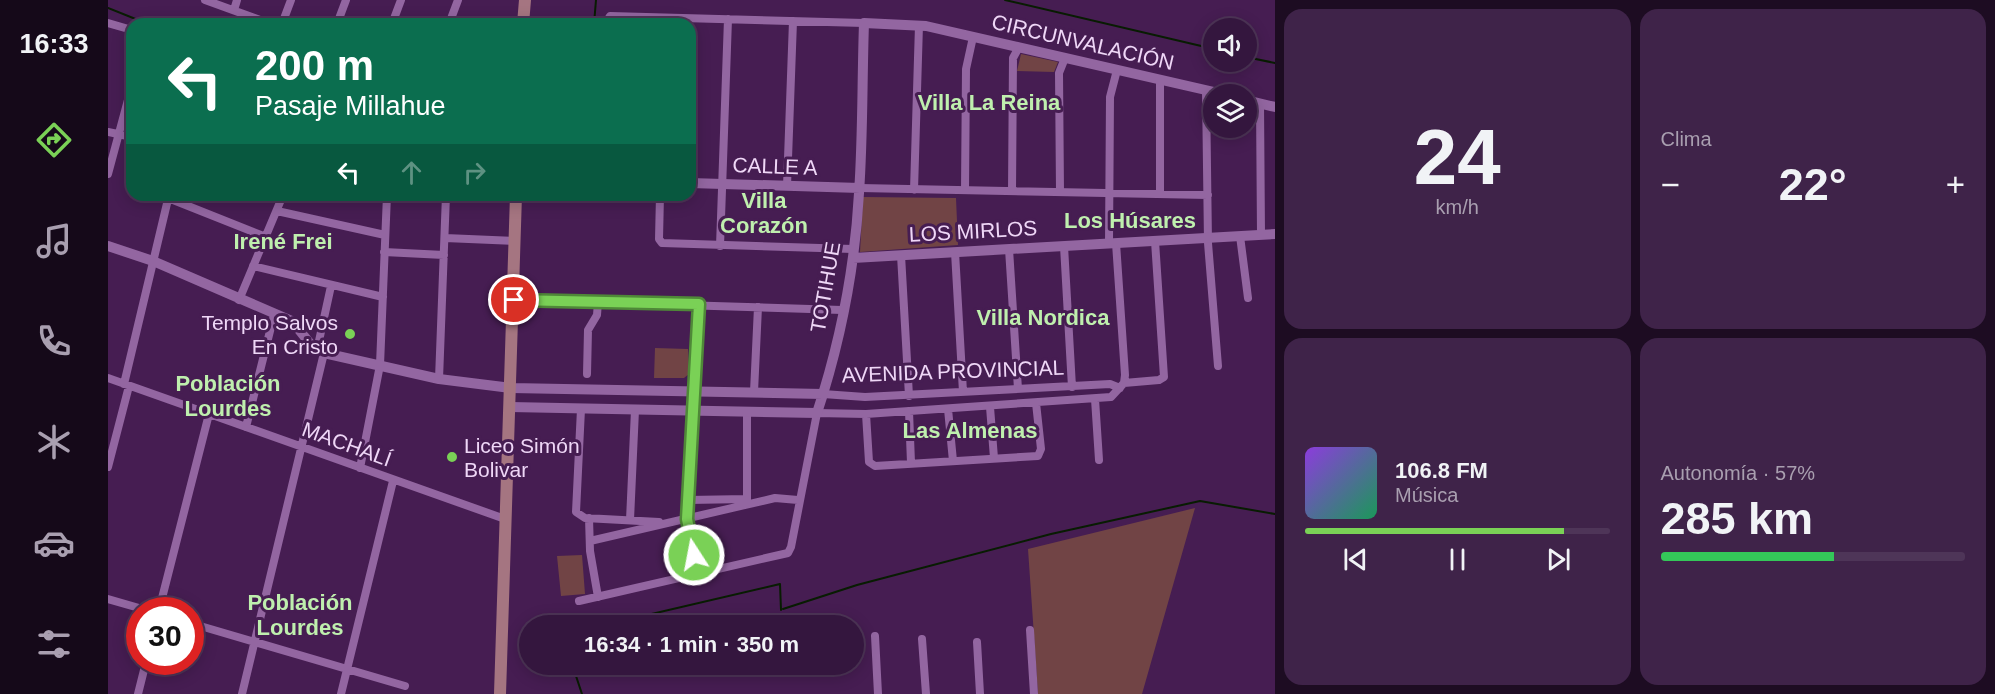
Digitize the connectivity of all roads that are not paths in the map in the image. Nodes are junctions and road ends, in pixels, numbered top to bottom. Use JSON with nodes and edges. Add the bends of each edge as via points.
{"nodes":[{"id":1,"x":206,"y":0,"type":"edge"},
{"id":2,"x":237,"y":0,"type":"edge"},
{"id":3,"x":291,"y":0,"type":"edge"},
{"id":4,"x":346,"y":0,"type":"edge"},
{"id":5,"x":401,"y":0,"type":"edge"},
{"id":6,"x":458,"y":0,"type":"edge"},
{"id":7,"x":525,"y":0,"type":"edge"},
{"id":8,"x":234,"y":10,"type":"junction"},
{"id":9,"x":255,"y":18,"type":"edge"},
{"id":10,"x":284,"y":18,"type":"edge"},
{"id":11,"x":339,"y":18,"type":"edge"},
{"id":12,"x":394,"y":18,"type":"edge"},
{"id":13,"x":451,"y":18,"type":"edge"},
{"id":14,"x":524,"y":18,"type":"edge"},
{"id":15,"x":728,"y":19,"type":"junction"},
{"id":16,"x":696,"y":20,"type":"edge"},
{"id":17,"x":793,"y":21,"type":"junction"},
{"id":18,"x":108,"y":23,"type":"edge"},
{"id":19,"x":864,"y":23,"type":"junction"},
{"id":20,"x":919,"y":25,"type":"junction"},
{"id":21,"x":126,"y":28,"type":"edge"},
{"id":22,"x":973,"y":37,"type":"junction"},
{"id":23,"x":1019,"y":47,"type":"junction"},
{"id":24,"x":1065,"y":58,"type":"junction"},
{"id":25,"x":1117,"y":70,"type":"junction"},
{"id":26,"x":1160,"y":80,"type":"junction"},
{"id":27,"x":1203,"y":90,"type":"edge"},
{"id":28,"x":1257,"y":102,"type":"edge"},
{"id":29,"x":1260,"y":103,"type":"junction"},
{"id":30,"x":126,"y":106,"type":"edge"},
{"id":31,"x":1275,"y":107,"type":"edge"},
{"id":32,"x":108,"y":132,"type":"edge"},
{"id":33,"x":118,"y":134,"type":"junction"},
{"id":34,"x":126,"y":136,"type":"edge"},
{"id":35,"x":1207,"y":138,"type":"edge"},
{"id":36,"x":108,"y":174,"type":"edge"},
{"id":37,"x":696,"y":183,"type":"edge"},
{"id":38,"x":722,"y":184,"type":"junction"},
{"id":39,"x":787,"y":186,"type":"junction"},
{"id":40,"x":860,"y":188,"type":"junction"},
{"id":41,"x":914,"y":190,"type":"junction"},
{"id":42,"x":965,"y":190,"type":"junction"},
{"id":43,"x":1012,"y":191,"type":"junction"},
{"id":44,"x":1060,"y":192,"type":"junction"},
{"id":45,"x":1109,"y":193,"type":"junction"},
{"id":46,"x":1160,"y":194,"type":"junction"},
{"id":47,"x":1208,"y":195,"type":"junction"},
{"id":48,"x":167,"y":201,"type":"edge"},
{"id":49,"x":180,"y":201,"type":"edge"},
{"id":50,"x":281,"y":201,"type":"edge"},
{"id":51,"x":387,"y":201,"type":"edge"},
{"id":52,"x":446,"y":201,"type":"edge"},
{"id":53,"x":516,"y":201,"type":"edge"},
{"id":54,"x":660,"y":201,"type":"edge"},
{"id":55,"x":277,"y":211,"type":"junction"},
{"id":56,"x":1275,"y":234,"type":"edge"},
{"id":57,"x":385,"y":235,"type":"junction"},
{"id":58,"x":1261,"y":235,"type":"junction"},
{"id":59,"x":1240,"y":236,"type":"junction"},
{"id":60,"x":266,"y":237,"type":"junction"},
{"id":61,"x":445,"y":238,"type":"junction"},
{"id":62,"x":1208,"y":238,"type":"junction"},
{"id":63,"x":1155,"y":241,"type":"junction"},
{"id":64,"x":516,"y":242,"type":"junction"},
{"id":65,"x":1113,"y":243,"type":"junction"},
{"id":66,"x":108,"y":246,"type":"edge"},
{"id":67,"x":720,"y":246,"type":"junction"},
{"id":68,"x":1064,"y":246,"type":"junction"},
{"id":69,"x":1009,"y":249,"type":"junction"},
{"id":70,"x":384,"y":252,"type":"junction"},
{"id":71,"x":955,"y":252,"type":"junction"},
{"id":72,"x":853,"y":253,"type":"junction"},
{"id":73,"x":132,"y":254,"type":"junction"},
{"id":74,"x":444,"y":255,"type":"junction"},
{"id":75,"x":901,"y":255,"type":"junction"},
{"id":76,"x":108,"y":256,"type":"edge"},
{"id":77,"x":153,"y":261,"type":"junction"},
{"id":78,"x":254,"y":266,"type":"junction"},
{"id":79,"x":331,"y":285,"type":"junction"},
{"id":80,"x":382,"y":297,"type":"junction"},
{"id":81,"x":1248,"y":298,"type":"dead end"},
{"id":82,"x":239,"y":300,"type":"junction"},
{"id":83,"x":514,"y":300,"type":"junction"},
{"id":84,"x":598,"y":302,"type":"junction"},
{"id":85,"x":699,"y":304,"type":"junction"},
{"id":86,"x":758,"y":307,"type":"junction"},
{"id":87,"x":842,"y":310,"type":"junction"},
{"id":88,"x":274,"y":315,"type":"junction"},
{"id":89,"x":320,"y":351,"type":"junction"},
{"id":90,"x":380,"y":365,"type":"junction"},
{"id":91,"x":1218,"y":366,"type":"dead end"},
{"id":92,"x":587,"y":374,"type":"dead end"},
{"id":93,"x":108,"y":378,"type":"edge"},
{"id":94,"x":439,"y":379,"type":"junction"},
{"id":95,"x":126,"y":385,"type":"junction"},
{"id":96,"x":1122,"y":385,"type":"junction"},
{"id":97,"x":1072,"y":387,"type":"junction"},
{"id":98,"x":511,"y":388,"type":"junction"},
{"id":99,"x":1018,"y":389,"type":"junction"},
{"id":100,"x":695,"y":390,"type":"junction"},
{"id":101,"x":754,"y":392,"type":"junction"},
{"id":102,"x":963,"y":392,"type":"junction"},
{"id":103,"x":823,"y":394,"type":"junction"},
{"id":104,"x":909,"y":396,"type":"junction"},
{"id":105,"x":1095,"y":399,"type":"junction"},
{"id":106,"x":1036,"y":404,"type":"junction"},
{"id":107,"x":510,"y":407,"type":"junction"},
{"id":108,"x":990,"y":407,"type":"junction"},
{"id":109,"x":580,"y":409,"type":"junction"},
{"id":110,"x":948,"y":409,"type":"junction"},
{"id":111,"x":635,"y":410,"type":"junction"},
{"id":112,"x":693,"y":411,"type":"junction"},
{"id":113,"x":909,"y":411,"type":"junction"},
{"id":114,"x":747,"y":413,"type":"junction"},
{"id":115,"x":817,"y":413,"type":"junction"},
{"id":116,"x":209,"y":414,"type":"junction"},
{"id":117,"x":866,"y":414,"type":"junction"},
{"id":118,"x":246,"y":427,"type":"junction"},
{"id":119,"x":303,"y":447,"type":"junction"},
{"id":120,"x":994,"y":459,"type":"junction"},
{"id":121,"x":1099,"y":460,"type":"dead end"},
{"id":122,"x":953,"y":461,"type":"junction"},
{"id":123,"x":911,"y":463,"type":"junction"},
{"id":124,"x":108,"y":467,"type":"edge"},
{"id":125,"x":360,"y":468,"type":"junction"},
{"id":126,"x":393,"y":481,"type":"junction"},
{"id":127,"x":688,"y":500,"type":"junction"},
{"id":128,"x":798,"y":500,"type":"junction"},
{"id":129,"x":747,"y":502,"type":"junction"},
{"id":130,"x":589,"y":518,"type":"junction"},
{"id":131,"x":506,"y":519,"type":"junction"},
{"id":132,"x":687,"y":519,"type":"junction"},
{"id":133,"x":630,"y":520,"type":"junction"},
{"id":134,"x":669,"y":523,"type":"junction"},
{"id":135,"x":590,"y":541,"type":"junction"},
{"id":136,"x":698,"y":574,"type":"junction"},
{"id":137,"x":162,"y":597,"type":"edge"},
{"id":138,"x":597,"y":597,"type":"junction"},
{"id":139,"x":108,"y":599,"type":"edge"},
{"id":140,"x":579,"y":601,"type":"dead end"},
{"id":141,"x":126,"y":604,"type":"edge"},
{"id":142,"x":204,"y":627,"type":"edge"},
{"id":143,"x":1030,"y":630,"type":"dead end"},
{"id":144,"x":875,"y":636,"type":"dead end"},
{"id":145,"x":922,"y":639,"type":"dead end"},
{"id":146,"x":255,"y":642,"type":"junction"},
{"id":147,"x":977,"y":642,"type":"dead end"},
{"id":148,"x":347,"y":669,"type":"junction"},
{"id":149,"x":143,"y":675,"type":"edge"},
{"id":150,"x":405,"y":686,"type":"dead end"},
{"id":151,"x":138,"y":694,"type":"edge"},
{"id":152,"x":242,"y":694,"type":"edge"},
{"id":153,"x":341,"y":694,"type":"edge"},
{"id":154,"x":500,"y":694,"type":"edge"},
{"id":155,"x":878,"y":694,"type":"edge"},
{"id":156,"x":926,"y":694,"type":"edge"},
{"id":157,"x":980,"y":694,"type":"edge"},
{"id":158,"x":1034,"y":694,"type":"edge"}],
"edges":[{"from":1,"to":8,"type":"street"},
{"from":2,"to":8,"type":"street"},
{"from":3,"to":10,"type":"street"},
{"from":4,"to":11,"type":"street"},
{"from":5,"to":12,"type":"street"},
{"from":6,"to":13,"type":"street"},
{"from":7,"to":14,"type":"main road"},
{"from":8,"to":9,"type":"street"},
{"from":15,"to":16,"type":"street","name":"CIRCUNVALACIÓN"},
{"from":15,"to":17,"type":"street","name":"CIRCUNVALACIÓN"},
{"from":15,"to":38,"type":"street"},
{"from":17,"to":19,"type":"street","name":"CIRCUNVALACIÓN"},
{"from":17,"to":39,"type":"street"},
{"from":18,"to":21,"type":"street"},
{"from":19,"to":20,"type":"street","name":"CIRCUNVALACIÓN"},
{"from":19,"to":40,"type":"street","name":"TOTIHUE"},
{"from":20,"to":22,"type":"street","name":"CIRCUNVALACIÓN"},
{"from":20,"to":41,"type":"street"},
{"from":22,"to":23,"type":"street","name":"CIRCUNVALACIÓN"},
{"from":22,"to":42,"type":"street","via":[[966,69]]},
{"from":23,"to":24,"type":"street","name":"CIRCUNVALACIÓN"},
{"from":23,"to":43,"type":"street","via":[[1013,58]]},
{"from":24,"to":25,"type":"street","name":"CIRCUNVALACIÓN"},
{"from":24,"to":44,"type":"street","via":[[1059,73]]},
{"from":25,"to":26,"type":"street","name":"CIRCUNVALACIÓN"},
{"from":25,"to":45,"type":"street","via":[[1110,97]]},
{"from":26,"to":27,"type":"street","name":"CIRCUNVALACIÓN"},
{"from":26,"to":46,"type":"street"},
{"from":28,"to":29,"type":"street"},
{"from":29,"to":31,"type":"street"},
{"from":29,"to":58,"type":"street"},
{"from":30,"to":33,"type":"street"},
{"from":32,"to":33,"type":"street"},
{"from":33,"to":34,"type":"street"},
{"from":33,"to":36,"type":"street"},
{"from":35,"to":47,"type":"street"},
{"from":37,"to":38,"type":"street","name":"CALLE A"},
{"from":38,"to":39,"type":"street","name":"CALLE A"},
{"from":38,"to":67,"type":"street"},
{"from":39,"to":40,"type":"street","name":"CALLE A"},
{"from":40,"to":41,"type":"street"},
{"from":40,"to":72,"type":"street","name":"TOTIHUE"},
{"from":41,"to":42,"type":"street"},
{"from":42,"to":43,"type":"street"},
{"from":43,"to":44,"type":"street"},
{"from":44,"to":45,"type":"street"},
{"from":45,"to":46,"type":"street"},
{"from":45,"to":65,"type":"street"},
{"from":46,"to":47,"type":"street"},
{"from":47,"to":62,"type":"street"},
{"from":48,"to":77,"type":"street"},
{"from":49,"to":60,"type":"street"},
{"from":50,"to":55,"type":"street"},
{"from":51,"to":57,"type":"street"},
{"from":52,"to":61,"type":"street"},
{"from":53,"to":64,"type":"main road"},
{"from":54,"to":67,"type":"street","via":[[662,243]]},
{"from":55,"to":57,"type":"street"},
{"from":55,"to":60,"type":"street"},
{"from":56,"to":58,"type":"street","name":"LOS MIRLOS"},
{"from":57,"to":70,"type":"street"},
{"from":58,"to":59,"type":"street","name":"LOS MIRLOS"},
{"from":59,"to":62,"type":"street","name":"LOS MIRLOS"},
{"from":59,"to":81,"type":"street"},
{"from":60,"to":78,"type":"street"},
{"from":61,"to":64,"type":"street"},
{"from":61,"to":74,"type":"street"},
{"from":62,"to":63,"type":"street","name":"LOS MIRLOS"},
{"from":62,"to":91,"type":"street"},
{"from":63,"to":65,"type":"street","name":"LOS MIRLOS"},
{"from":63,"to":96,"type":"street","via":[[1164,377]]},
{"from":64,"to":83,"type":"main road"},
{"from":65,"to":68,"type":"street","name":"LOS MIRLOS"},
{"from":65,"to":96,"type":"street"},
{"from":66,"to":73,"type":"street"},
{"from":67,"to":72,"type":"street"},
{"from":68,"to":69,"type":"street","name":"LOS MIRLOS"},
{"from":68,"to":97,"type":"street"},
{"from":69,"to":71,"type":"street","name":"LOS MIRLOS"},
{"from":69,"to":99,"type":"street"},
{"from":70,"to":74,"type":"street"},
{"from":70,"to":80,"type":"street"},
{"from":71,"to":75,"type":"street","name":"LOS MIRLOS"},
{"from":71,"to":102,"type":"street"},
{"from":72,"to":75,"type":"street","name":"LOS MIRLOS"},
{"from":72,"to":87,"type":"street","name":"TOTIHUE"},
{"from":73,"to":76,"type":"street"},
{"from":73,"to":77,"type":"street"},
{"from":74,"to":94,"type":"street"},
{"from":75,"to":104,"type":"street"},
{"from":77,"to":82,"type":"street"},
{"from":77,"to":95,"type":"street"},
{"from":78,"to":79,"type":"street"},
{"from":78,"to":82,"type":"street"},
{"from":79,"to":80,"type":"street"},
{"from":79,"to":89,"type":"street"},
{"from":80,"to":90,"type":"street"},
{"from":82,"to":88,"type":"street"},
{"from":83,"to":84,"type":"street"},
{"from":83,"to":98,"type":"main road"},
{"from":84,"to":85,"type":"street"},
{"from":84,"to":92,"type":"street","via":[[597,315],[588,330]]},
{"from":85,"to":86,"type":"street"},
{"from":85,"to":100,"type":"street"},
{"from":86,"to":87,"type":"street"},
{"from":86,"to":101,"type":"street"},
{"from":87,"to":103,"type":"street","name":"TOTIHUE"},
{"from":88,"to":89,"type":"street","via":[[292,321]]},
{"from":88,"to":118,"type":"street"},
{"from":89,"to":90,"type":"street","name":"AVENIDA PROVINCIAL"},
{"from":89,"to":119,"type":"street"},
{"from":90,"to":94,"type":"street","name":"AVENIDA PROVINCIAL"},
{"from":90,"to":125,"type":"street"},
{"from":93,"to":95,"type":"street","name":"MACHALÍ"},
{"from":94,"to":98,"type":"street","name":"AVENIDA PROVINCIAL"},
{"from":95,"to":116,"type":"street","name":"MACHALÍ"},
{"from":95,"to":124,"type":"street"},
{"from":96,"to":97,"type":"street","name":"AVENIDA PROVINCIAL"},
{"from":96,"to":105,"type":"street","name":"AVENIDA PROVINCIAL","via":[[1111,397]]},
{"from":97,"to":99,"type":"street","name":"AVENIDA PROVINCIAL"},
{"from":98,"to":100,"type":"street","name":"AVENIDA PROVINCIAL"},
{"from":98,"to":107,"type":"main road"},
{"from":99,"to":102,"type":"street","name":"AVENIDA PROVINCIAL"},
{"from":100,"to":101,"type":"street","name":"AVENIDA PROVINCIAL"},
{"from":100,"to":112,"type":"street"},
{"from":101,"to":103,"type":"street","name":"AVENIDA PROVINCIAL"},
{"from":102,"to":104,"type":"street","name":"AVENIDA PROVINCIAL"},
{"from":103,"to":104,"type":"street","name":"AVENIDA PROVINCIAL","via":[[865,398]]},
{"from":103,"to":115,"type":"street","name":"TOTIHUE"},
{"from":105,"to":106,"type":"street","name":"AVENIDA PROVINCIAL"},
{"from":105,"to":121,"type":"street"},
{"from":106,"to":108,"type":"street","name":"AVENIDA PROVINCIAL"},
{"from":106,"to":120,"type":"street","via":[[1041,449],[1038,456]]},
{"from":107,"to":109,"type":"street","name":"AVENIDA PROVINCIAL"},
{"from":107,"to":131,"type":"main road"},
{"from":108,"to":110,"type":"street","name":"AVENIDA PROVINCIAL"},
{"from":108,"to":120,"type":"street"},
{"from":109,"to":111,"type":"street","name":"AVENIDA PROVINCIAL"},
{"from":109,"to":130,"type":"street","via":[[576,512]]},
{"from":110,"to":113,"type":"street","name":"AVENIDA PROVINCIAL"},
{"from":110,"to":122,"type":"street"},
{"from":111,"to":112,"type":"street","name":"AVENIDA PROVINCIAL"},
{"from":111,"to":133,"type":"street"},
{"from":112,"to":114,"type":"street","name":"AVENIDA PROVINCIAL"},
{"from":112,"to":127,"type":"street"},
{"from":113,"to":117,"type":"street","name":"AVENIDA PROVINCIAL"},
{"from":113,"to":123,"type":"street"},
{"from":114,"to":115,"type":"street","name":"AVENIDA PROVINCIAL"},
{"from":114,"to":129,"type":"street"},
{"from":115,"to":117,"type":"street","name":"AVENIDA PROVINCIAL"},
{"from":115,"to":128,"type":"street","name":"TOTIHUE"},
{"from":116,"to":118,"type":"street","name":"MACHALÍ"},
{"from":116,"to":137,"type":"street"},
{"from":117,"to":123,"type":"street","via":[[869,462],[874,466]]},
{"from":118,"to":119,"type":"street","name":"MACHALÍ"},
{"from":119,"to":125,"type":"street","name":"MACHALÍ"},
{"from":119,"to":146,"type":"street"},
{"from":120,"to":122,"type":"street"},
{"from":122,"to":123,"type":"street"},
{"from":125,"to":126,"type":"street","name":"MACHALÍ"},
{"from":126,"to":131,"type":"street","name":"MACHALÍ"},
{"from":126,"to":148,"type":"street"},
{"from":127,"to":129,"type":"street"},
{"from":127,"to":132,"type":"street"},
{"from":128,"to":129,"type":"street"},
{"from":128,"to":136,"type":"street","name":"TOTIHUE","via":[[788,553]]},
{"from":129,"to":132,"type":"street"},
{"from":130,"to":133,"type":"street"},
{"from":130,"to":135,"type":"street"},
{"from":131,"to":154,"type":"main road"},
{"from":132,"to":134,"type":"street"},
{"from":132,"to":136,"type":"street"},
{"from":133,"to":134,"type":"street"},
{"from":134,"to":135,"type":"street"},
{"from":135,"to":138,"type":"street"},
{"from":136,"to":138,"type":"street"},
{"from":138,"to":140,"type":"street"},
{"from":139,"to":141,"type":"street"},
{"from":142,"to":146,"type":"street"},
{"from":143,"to":158,"type":"street"},
{"from":144,"to":155,"type":"street"},
{"from":145,"to":156,"type":"street"},
{"from":146,"to":148,"type":"street"},
{"from":146,"to":152,"type":"street"},
{"from":147,"to":157,"type":"street"},
{"from":148,"to":150,"type":"street"},
{"from":148,"to":153,"type":"street"},
{"from":149,"to":151,"type":"street"}]}
